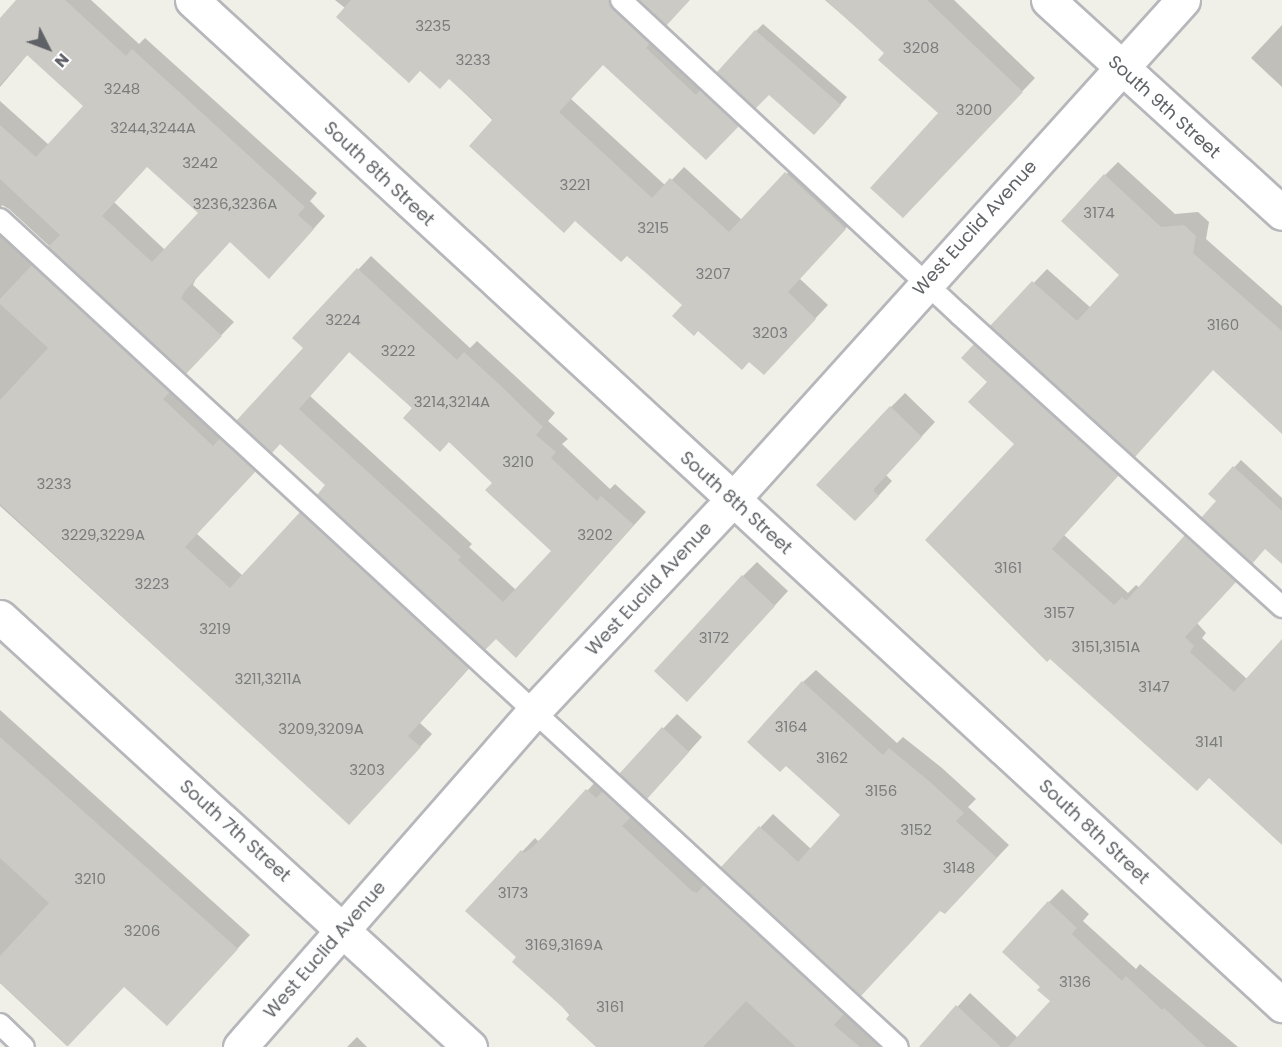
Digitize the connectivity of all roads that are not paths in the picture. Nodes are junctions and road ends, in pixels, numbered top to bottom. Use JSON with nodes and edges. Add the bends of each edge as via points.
{"nodes":[{"id":1,"x":192,"y":0,"type":"edge"},
{"id":2,"x":621,"y":0,"type":"edge"},
{"id":3,"x":1048,"y":0,"type":"edge"},
{"id":4,"x":1183,"y":0,"type":"edge"},
{"id":5,"x":1121,"y":68,"type":"junction"},
{"id":6,"x":1282,"y":213,"type":"edge"},
{"id":7,"x":0,"y":219,"type":"edge"},
{"id":8,"x":925,"y":283,"type":"junction"},
{"id":9,"x":733,"y":500,"type":"junction"},
{"id":10,"x":1282,"y":607,"type":"edge"},
{"id":11,"x":0,"y":617,"type":"edge"},
{"id":12,"x":534,"y":711,"type":"junction"},
{"id":13,"x":343,"y":929,"type":"junction"},
{"id":14,"x":1282,"y":1005,"type":"edge"},
{"id":15,"x":0,"y":1024,"type":"edge"},
{"id":16,"x":24,"y":1047,"type":"edge"},
{"id":17,"x":240,"y":1047,"type":"edge"},
{"id":18,"x":470,"y":1047,"type":"edge"},
{"id":19,"x":898,"y":1047,"type":"edge"}],
"edges":[{"from":1,"to":9,"type":"street","name":"South 8th Street"},
{"from":2,"to":8,"type":"lane"},
{"from":3,"to":5,"type":"street","name":"South 9th Street"},
{"from":4,"to":5,"type":"street","name":"West Euclid Avenue"},
{"from":5,"to":6,"type":"street","name":"South 9th Street"},
{"from":5,"to":8,"type":"street","name":"West Euclid Avenue"},
{"from":7,"to":12,"type":"lane"},
{"from":8,"to":9,"type":"street","name":"West Euclid Avenue"},
{"from":8,"to":10,"type":"lane"},
{"from":9,"to":12,"type":"street","name":"West Euclid Avenue"},
{"from":9,"to":14,"type":"street","name":"South 8th Street"},
{"from":11,"to":13,"type":"street","name":"South 7th Street"},
{"from":12,"to":13,"type":"street","name":"West Euclid Avenue"},
{"from":12,"to":19,"type":"lane"},
{"from":13,"to":17,"type":"street","name":"West Euclid Avenue"},
{"from":13,"to":18,"type":"street","name":"South 7th Street"},
{"from":15,"to":16,"type":"lane"}]}
